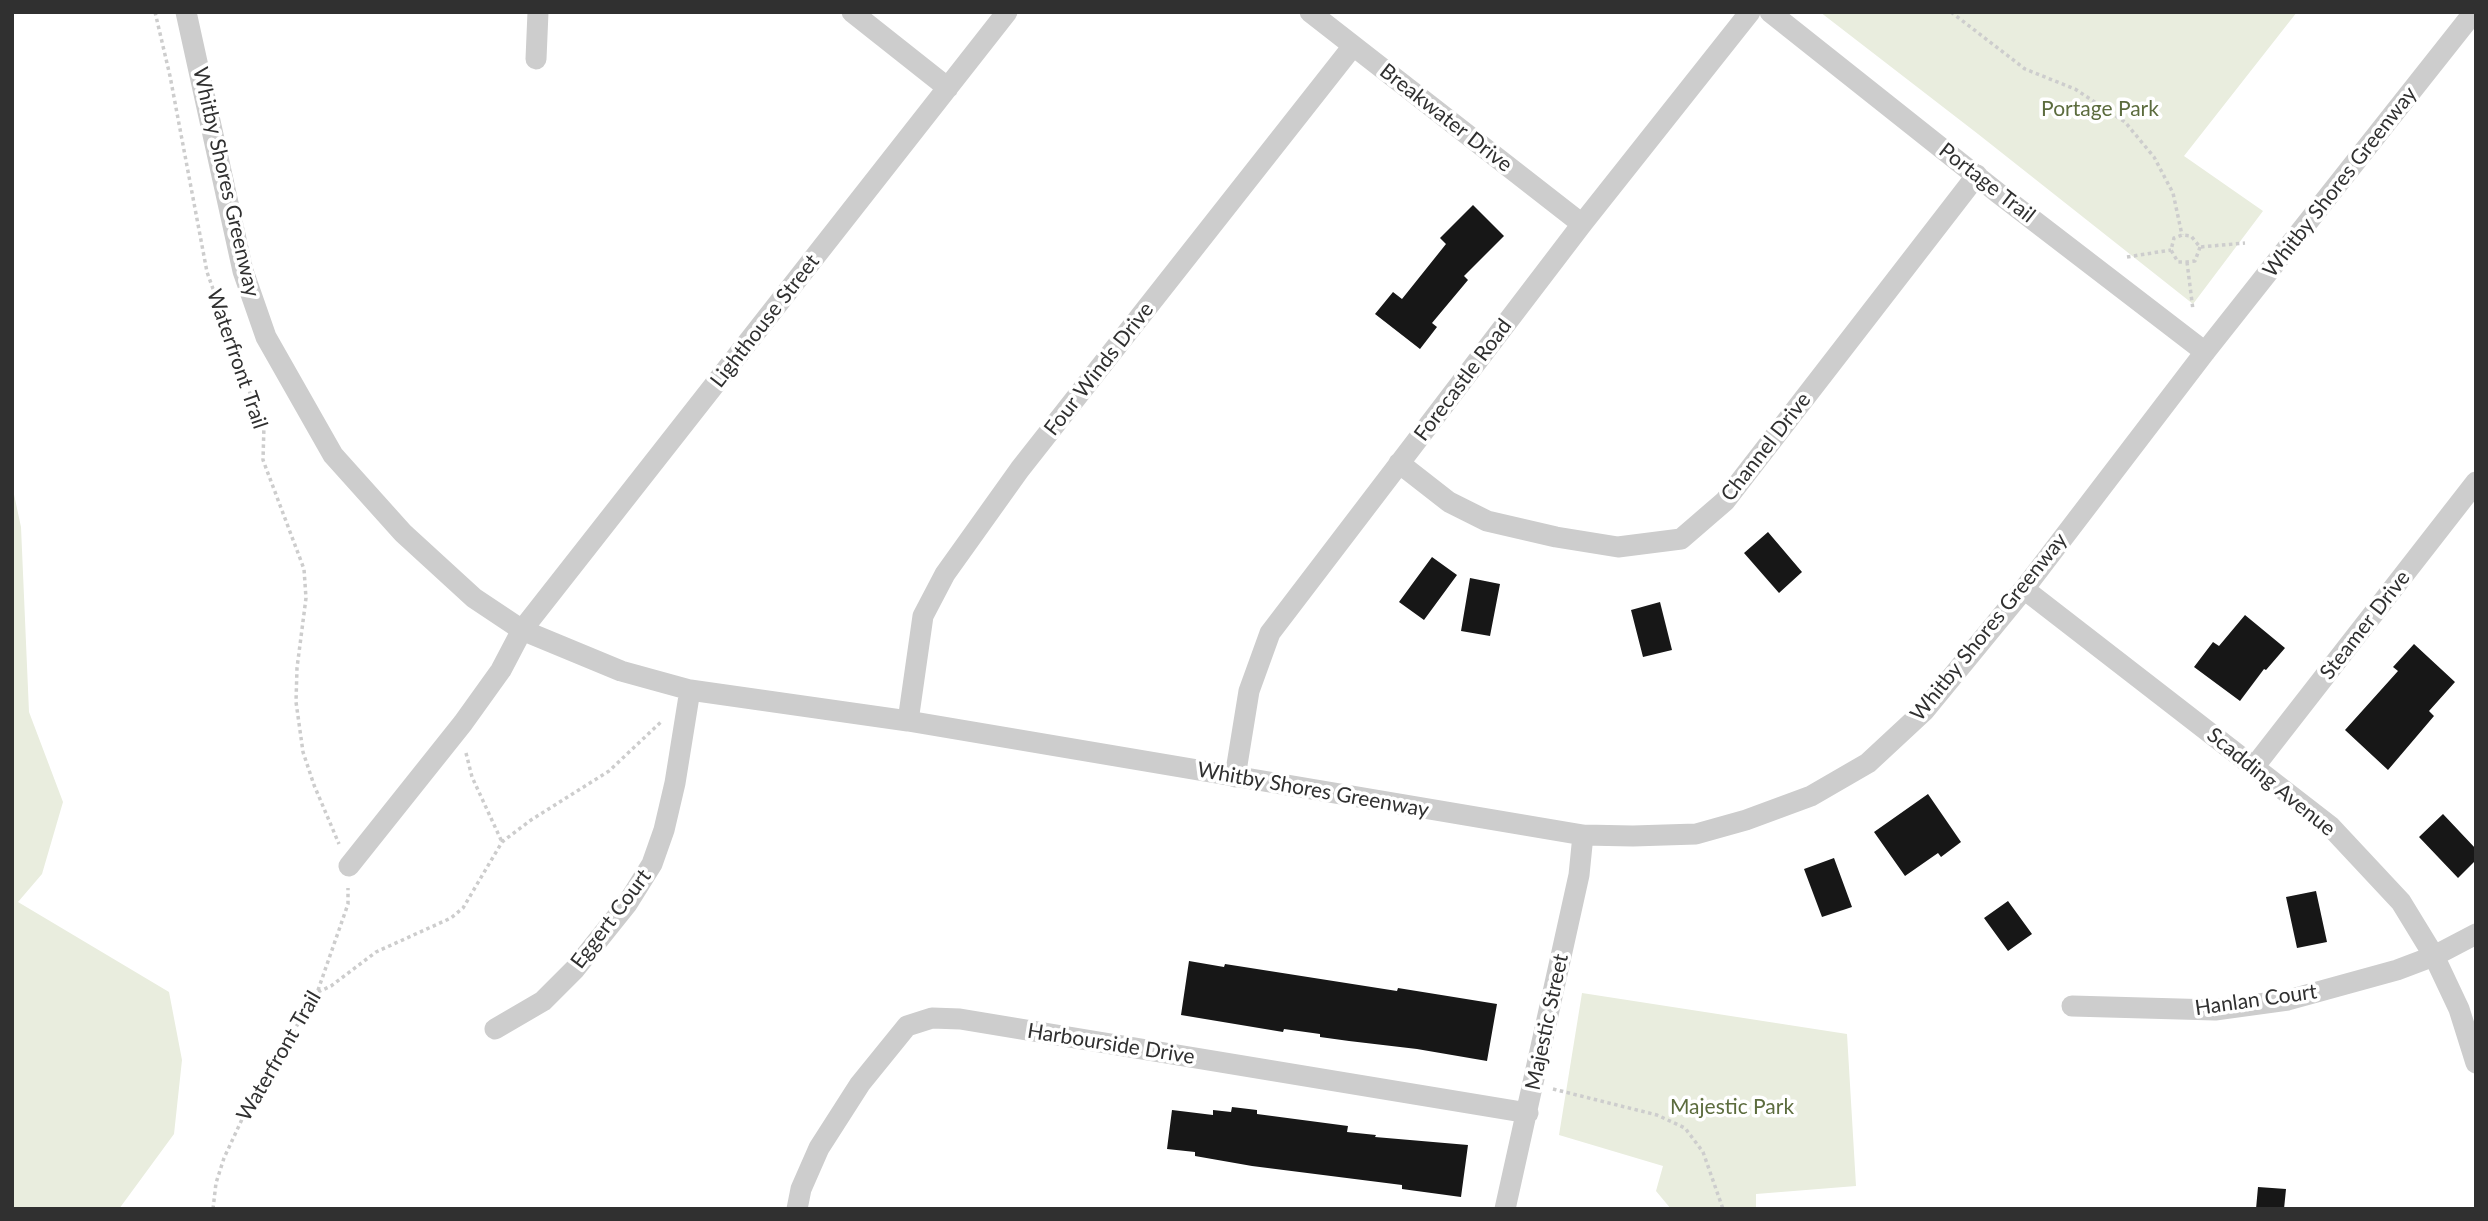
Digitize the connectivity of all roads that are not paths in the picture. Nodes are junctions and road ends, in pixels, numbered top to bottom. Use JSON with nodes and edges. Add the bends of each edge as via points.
{"nodes":[{"id":1,"x":186,"y":12,"type":"edge"},
{"id":2,"x":538,"y":12,"type":"edge"},
{"id":3,"x":852,"y":12,"type":"edge"},
{"id":4,"x":1007,"y":12,"type":"edge"},
{"id":5,"x":1310,"y":12,"type":"edge"},
{"id":6,"x":1750,"y":12,"type":"edge"},
{"id":7,"x":1770,"y":12,"type":"edge"},
{"id":8,"x":2474,"y":12,"type":"edge"},
{"id":9,"x":1353,"y":46,"type":"junction"},
{"id":10,"x":536,"y":59,"type":"dead end"},
{"id":11,"x":948,"y":88,"type":"junction"},
{"id":12,"x":1977,"y":175,"type":"junction"},
{"id":13,"x":1582,"y":224,"type":"junction"},
{"id":14,"x":2205,"y":352,"type":"junction"},
{"id":15,"x":1399,"y":463,"type":"junction"},
{"id":16,"x":2476,"y":482,"type":"edge"},
{"id":17,"x":2024,"y":589,"type":"junction"},
{"id":18,"x":522,"y":630,"type":"junction"},
{"id":19,"x":690,"y":690,"type":"junction"},
{"id":20,"x":908,"y":722,"type":"junction"},
{"id":21,"x":2254,"y":767,"type":"junction"},
{"id":22,"x":1236,"y":777,"type":"junction"},
{"id":23,"x":1583,"y":835,"type":"junction"},
{"id":24,"x":349,"y":866,"type":"road end"},
{"id":25,"x":2476,"y":934,"type":"edge"},
{"id":26,"x":2434,"y":956,"type":"junction"},
{"id":27,"x":2072,"y":1006,"type":"dead end"},
{"id":28,"x":495,"y":1029,"type":"dead end"},
{"id":29,"x":2476,"y":1063,"type":"edge"},
{"id":30,"x":1528,"y":1113,"type":"junction"},
{"id":31,"x":797,"y":1209,"type":"edge"},
{"id":32,"x":1505,"y":1209,"type":"edge"}],
"edges":[{"from":1,"to":18,"type":"street","name":"Whitby Shores Greenway","via":[[243,271],[266,337],[332,455],[403,533],[474,598]]},
{"from":2,"to":10,"type":"street"},
{"from":3,"to":11,"type":"street"},
{"from":4,"to":11,"type":"street","name":"Lighthouse Street"},
{"from":5,"to":9,"type":"street","name":"Breakwater Drive"},
{"from":6,"to":13,"type":"street","name":"Forecastle Road"},
{"from":7,"to":12,"type":"street","name":"Portage Trail"},
{"from":8,"to":14,"type":"street","name":"Whitby Shores Greenway"},
{"from":9,"to":13,"type":"street","name":"Breakwater Drive"},
{"from":9,"to":20,"type":"street","name":"Four Winds Drive","via":[[1029,458],[945,574],[923,616]]},
{"from":11,"to":18,"type":"street","name":"Lighthouse Street"},
{"from":12,"to":14,"type":"street","name":"Portage Trail"},
{"from":12,"to":15,"type":"street","name":"Channel Drive","via":[[1726,501],[1681,539],[1618,547],[1487,521],[1449,502]]},
{"from":13,"to":15,"type":"street","name":"Forecastle Road"},
{"from":14,"to":17,"type":"street","name":"Whitby Shores Greenway"},
{"from":15,"to":22,"type":"street","name":"Forecastle Road","via":[[1270,633],[1250,691]]},
{"from":16,"to":21,"type":"street","name":"Steamer Drive"},
{"from":17,"to":21,"type":"street","name":"Scadding Avenue"},
{"from":17,"to":23,"type":"street","name":"Whitby Shores Greenway","via":[[1924,711],[1868,763],[1811,796],[1696,834]]},
{"from":18,"to":19,"type":"street","name":"Whitby Shores Greenway","via":[[621,671]]},
{"from":18,"to":24,"type":"street","name":"Lighthouse Street","via":[[501,670],[463,723]]},
{"from":19,"to":20,"type":"street","name":"Whitby Shores Greenway"},
{"from":19,"to":28,"type":"street","name":"Eggert Court","via":[[675,783],[652,864],[575,970],[544,1001]]},
{"from":20,"to":22,"type":"street","name":"Whitby Shores Greenway"},
{"from":21,"to":26,"type":"street","name":"Scadding Avenue","via":[[2330,826],[2401,902]]},
{"from":22,"to":23,"type":"street","name":"Whitby Shores Greenway"},
{"from":23,"to":30,"type":"street","name":"Majestic Street","via":[[1580,875]]},
{"from":25,"to":26,"type":"street","name":"Hanlan Court"},
{"from":26,"to":27,"type":"street","name":"Hanlan Court","via":[[2360,982],[2288,1000],[2215,1010]]},
{"from":26,"to":29,"type":"street","name":"Scadding Avenue","via":[[2459,1009]]},
{"from":30,"to":31,"type":"street","name":"Harbourside Drive","via":[[932,1018],[907,1026],[860,1084],[818,1148]]},
{"from":30,"to":32,"type":"street","name":"Majestic Street"}]}
